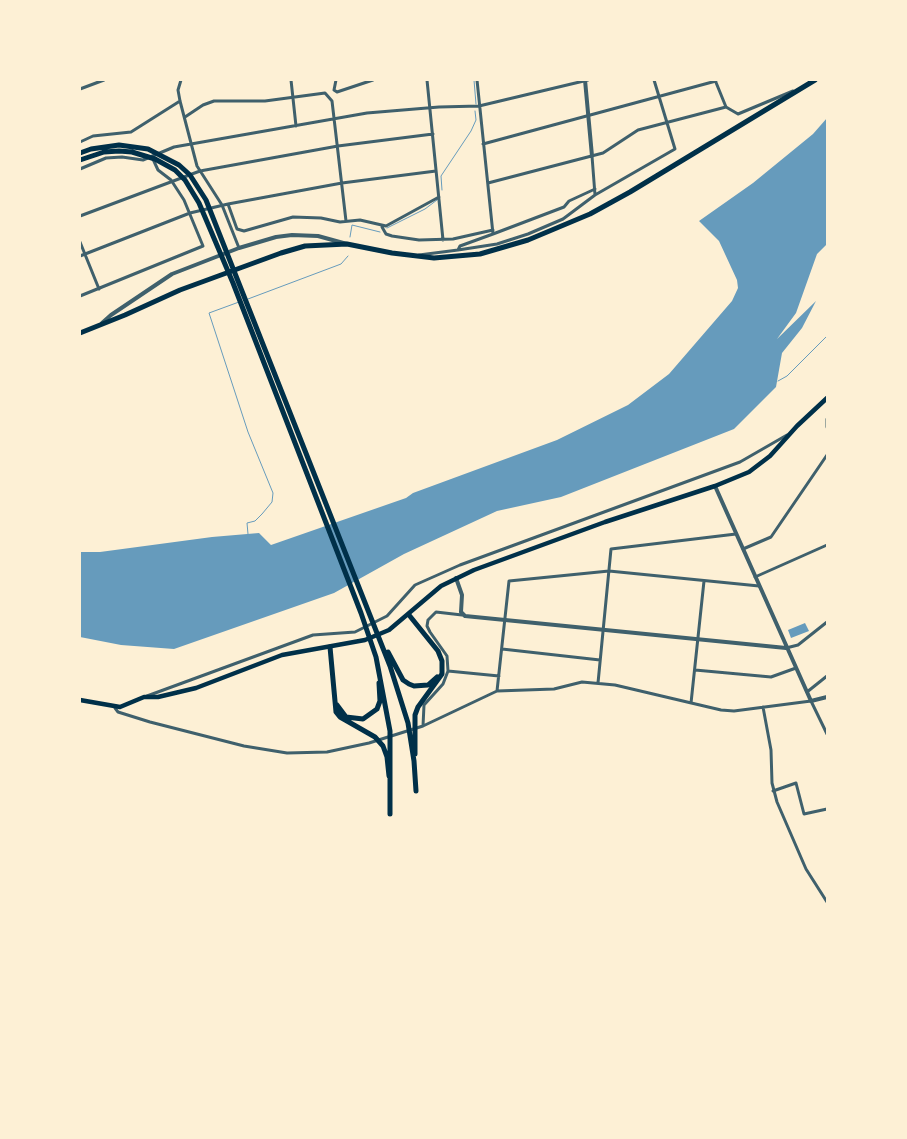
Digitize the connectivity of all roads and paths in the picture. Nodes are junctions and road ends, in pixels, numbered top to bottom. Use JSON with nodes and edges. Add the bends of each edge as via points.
{"nodes":[{"id":1,"x":104,"y":80,"type":"edge"},
{"id":2,"x":181,"y":80,"type":"edge"},
{"id":3,"x":291,"y":80,"type":"edge"},
{"id":4,"x":336,"y":80,"type":"edge"},
{"id":5,"x":373,"y":80,"type":"edge"},
{"id":6,"x":427,"y":80,"type":"edge"},
{"id":7,"x":477,"y":80,"type":"edge"},
{"id":8,"x":586,"y":80,"type":"edge"},
{"id":9,"x":654,"y":80,"type":"edge"},
{"id":10,"x":716,"y":81,"type":"edge"},
{"id":11,"x":813,"y":81,"type":"edge"},
{"id":12,"x":80,"y":89,"type":"edge"},
{"id":13,"x":800,"y":90,"type":"junction"},
{"id":14,"x":659,"y":96,"type":"junction"},
{"id":15,"x":293,"y":97,"type":"junction"},
{"id":16,"x":180,"y":101,"type":"junction"},
{"id":17,"x":479,"y":106,"type":"junction"},
{"id":18,"x":726,"y":107,"type":"junction"},
{"id":19,"x":430,"y":108,"type":"junction"},
{"id":20,"x":588,"y":115,"type":"junction"},
{"id":21,"x":184,"y":117,"type":"junction"},
{"id":22,"x":334,"y":120,"type":"junction"},
{"id":23,"x":667,"y":123,"type":"junction"},
{"id":24,"x":296,"y":126,"type":"junction"},
{"id":25,"x":433,"y":134,"type":"junction"},
{"id":26,"x":80,"y":142,"type":"edge"},
{"id":27,"x":191,"y":144,"type":"junction"},
{"id":28,"x":483,"y":144,"type":"junction"},
{"id":29,"x":338,"y":146,"type":"junction"},
{"id":30,"x":80,"y":151,"type":"edge"},
{"id":31,"x":152,"y":156,"type":"junction"},
{"id":32,"x":592,"y":156,"type":"junction"},
{"id":33,"x":80,"y":160,"type":"edge"},
{"id":34,"x":80,"y":169,"type":"edge"},
{"id":35,"x":200,"y":171,"type":"junction"},
{"id":36,"x":436,"y":171,"type":"junction"},
{"id":37,"x":171,"y":180,"type":"junction"},
{"id":38,"x":342,"y":183,"type":"junction"},
{"id":39,"x":488,"y":183,"type":"junction"},
{"id":40,"x":595,"y":189,"type":"junction"},
{"id":41,"x":595,"y":195,"type":"junction"},
{"id":42,"x":439,"y":197,"type":"junction"},
{"id":43,"x":228,"y":204,"type":"junction"},
{"id":44,"x":222,"y":205,"type":"junction"},
{"id":45,"x":190,"y":213,"type":"junction"},
{"id":46,"x":80,"y":216,"type":"edge"},
{"id":47,"x":346,"y":221,"type":"junction"},
{"id":48,"x":382,"y":227,"type":"junction"},
{"id":49,"x":493,"y":232,"type":"junction"},
{"id":50,"x":443,"y":240,"type":"junction"},
{"id":51,"x":80,"y":242,"type":"edge"},
{"id":52,"x":347,"y":244,"type":"junction"},
{"id":53,"x":239,"y":248,"type":"junction"},
{"id":54,"x":458,"y":250,"type":"junction"},
{"id":55,"x":85,"y":254,"type":"junction"},
{"id":56,"x":80,"y":256,"type":"edge"},
{"id":57,"x":414,"y":257,"type":"junction"},
{"id":58,"x":235,"y":269,"type":"junction"},
{"id":59,"x":228,"y":272,"type":"junction"},
{"id":60,"x":99,"y":289,"type":"junction"},
{"id":61,"x":80,"y":296,"type":"edge"},
{"id":62,"x":101,"y":325,"type":"junction"},
{"id":63,"x":80,"y":333,"type":"edge"},
{"id":64,"x":827,"y":398,"type":"edge"},
{"id":65,"x":827,"y":419,"type":"edge"},
{"id":66,"x":827,"y":427,"type":"edge"},
{"id":67,"x":792,"y":432,"type":"junction"},
{"id":68,"x":827,"y":455,"type":"edge"},
{"id":69,"x":715,"y":486,"type":"junction"},
{"id":70,"x":736,"y":534,"type":"junction"},
{"id":71,"x":827,"y":545,"type":"edge"},
{"id":72,"x":742,"y":549,"type":"junction"},
{"id":73,"x":609,"y":571,"type":"junction"},
{"id":74,"x":755,"y":577,"type":"junction"},
{"id":75,"x":456,"y":578,"type":"junction"},
{"id":76,"x":704,"y":581,"type":"junction"},
{"id":77,"x":759,"y":586,"type":"junction"},
{"id":78,"x":409,"y":615,"type":"junction"},
{"id":79,"x":462,"y":615,"type":"junction"},
{"id":80,"x":505,"y":619,"type":"junction"},
{"id":81,"x":827,"y":622,"type":"edge"},
{"id":82,"x":604,"y":629,"type":"junction"},
{"id":83,"x":380,"y":639,"type":"junction"},
{"id":84,"x":698,"y":639,"type":"junction"},
{"id":85,"x":330,"y":647,"type":"junction"},
{"id":86,"x":502,"y":648,"type":"junction"},
{"id":87,"x":786,"y":648,"type":"junction"},
{"id":88,"x":600,"y":660,"type":"junction"},
{"id":89,"x":796,"y":668,"type":"junction"},
{"id":90,"x":695,"y":670,"type":"junction"},
{"id":91,"x":448,"y":671,"type":"junction"},
{"id":92,"x":380,"y":672,"type":"junction"},
{"id":93,"x":499,"y":676,"type":"junction"},
{"id":94,"x":827,"y":676,"type":"edge"},
{"id":95,"x":598,"y":683,"type":"junction"},
{"id":96,"x":430,"y":688,"type":"junction"},
{"id":97,"x":497,"y":691,"type":"junction"},
{"id":98,"x":807,"y":692,"type":"junction"},
{"id":99,"x":144,"y":697,"type":"junction"},
{"id":100,"x":827,"y":697,"type":"edge"},
{"id":101,"x":80,"y":700,"type":"edge"},
{"id":102,"x":811,"y":700,"type":"junction"},
{"id":103,"x":691,"y":703,"type":"junction"},
{"id":104,"x":763,"y":707,"type":"junction"},
{"id":105,"x":115,"y":708,"type":"junction"},
{"id":106,"x":355,"y":722,"type":"junction"},
{"id":107,"x":423,"y":726,"type":"junction"},
{"id":108,"x":827,"y":734,"type":"edge"},
{"id":109,"x":413,"y":739,"type":"junction"},
{"id":110,"x":416,"y":791,"type":"dead end"},
{"id":111,"x":773,"y":791,"type":"junction"},
{"id":112,"x":391,"y":805,"type":"junction"},
{"id":113,"x":827,"y":809,"type":"edge"},
{"id":114,"x":390,"y":814,"type":"dead end"},
{"id":115,"x":827,"y":902,"type":"edge"}],
"edges":[{"from":1,"to":12,"type":"street"},
{"from":2,"to":16,"type":"street","via":[[178,90]]},
{"from":3,"to":15,"type":"street"},
{"from":4,"to":5,"type":"street","via":[[334,90],[337,92]]},
{"from":6,"to":19,"type":"street"},
{"from":7,"to":17,"type":"street"},
{"from":8,"to":17,"type":"street"},
{"from":8,"to":20,"type":"street"},
{"from":9,"to":14,"type":"street"},
{"from":10,"to":14,"type":"street"},
{"from":10,"to":18,"type":"street"},
{"from":11,"to":13,"type":"main road"},
{"from":13,"to":18,"type":"street","via":[[738,114]]},
{"from":13,"to":57,"type":"main road","via":[[590,214],[528,240],[488,252],[455,258]]},
{"from":14,"to":20,"type":"street"},
{"from":14,"to":23,"type":"street"},
{"from":15,"to":21,"type":"street","via":[[214,101]]},
{"from":15,"to":22,"type":"street","via":[[325,93],[332,101]]},
{"from":15,"to":24,"type":"street"},
{"from":16,"to":21,"type":"street"},
{"from":16,"to":26,"type":"street","via":[[131,132],[93,136]]},
{"from":17,"to":19,"type":"street"},
{"from":17,"to":28,"type":"street"},
{"from":18,"to":23,"type":"street"},
{"from":19,"to":22,"type":"street","via":[[367,113]]},
{"from":19,"to":25,"type":"street"},
{"from":20,"to":28,"type":"street"},
{"from":20,"to":32,"type":"street"},
{"from":21,"to":27,"type":"street"},
{"from":22,"to":24,"type":"street"},
{"from":22,"to":29,"type":"street"},
{"from":23,"to":32,"type":"street","via":[[632,132],[610,150]]},
{"from":23,"to":41,"type":"street","via":[[675,149]]},
{"from":24,"to":27,"type":"street"},
{"from":25,"to":29,"type":"street"},
{"from":25,"to":36,"type":"street"},
{"from":27,"to":31,"type":"street"},
{"from":27,"to":35,"type":"street"},
{"from":28,"to":39,"type":"street"},
{"from":29,"to":35,"type":"street"},
{"from":29,"to":38,"type":"street"},
{"from":30,"to":58,"type":"main road","via":[[119,145],[148,149],[168,158],[190,175],[214,215]]},
{"from":31,"to":34,"type":"street","via":[[143,160],[106,158]]},
{"from":31,"to":37,"type":"street","via":[[158,170]]},
{"from":32,"to":39,"type":"street"},
{"from":32,"to":40,"type":"street"},
{"from":33,"to":59,"type":"main road","via":[[119,151],[143,155],[165,164],[185,180],[199,203]]},
{"from":35,"to":37,"type":"street"},
{"from":35,"to":44,"type":"street"},
{"from":36,"to":38,"type":"street"},
{"from":36,"to":42,"type":"street"},
{"from":37,"to":45,"type":"street"},
{"from":37,"to":46,"type":"street"},
{"from":38,"to":43,"type":"street"},
{"from":38,"to":47,"type":"street"},
{"from":39,"to":49,"type":"street"},
{"from":40,"to":41,"type":"street"},
{"from":40,"to":49,"type":"street","via":[[564,207]]},
{"from":41,"to":54,"type":"street","via":[[563,218],[528,234],[497,244]]},
{"from":42,"to":48,"type":"street","via":[[416,212]]},
{"from":42,"to":50,"type":"street"},
{"from":43,"to":44,"type":"street"},
{"from":43,"to":47,"type":"street","via":[[238,229],[244,231],[293,217]]},
{"from":44,"to":45,"type":"street"},
{"from":44,"to":53,"type":"street"},
{"from":45,"to":55,"type":"street"},
{"from":45,"to":60,"type":"street","via":[[202,242],[200,248]]},
{"from":47,"to":48,"type":"street","via":[[360,220]]},
{"from":48,"to":50,"type":"street","via":[[386,234],[392,236]]},
{"from":49,"to":50,"type":"street"},
{"from":49,"to":54,"type":"street","via":[[460,246]]},
{"from":51,"to":55,"type":"street"},
{"from":52,"to":53,"type":"street","via":[[318,236],[292,235]]},
{"from":52,"to":57,"type":"main road"},
{"from":52,"to":58,"type":"main road","via":[[305,246]]},
{"from":53,"to":62,"type":"street","via":[[172,274]]},
{"from":54,"to":57,"type":"street","via":[[424,252]]},
{"from":55,"to":56,"type":"street"},
{"from":55,"to":60,"type":"street"},
{"from":58,"to":59,"type":"main road"},
{"from":58,"to":83,"type":"main road"},
{"from":59,"to":62,"type":"main road"},
{"from":59,"to":92,"type":"main road","via":[[361,613]]},
{"from":60,"to":61,"type":"street"},
{"from":62,"to":63,"type":"main road"},
{"from":64,"to":67,"type":"main road"},
{"from":65,"to":66,"type":"street"},
{"from":67,"to":69,"type":"main road","via":[[770,456],[749,472]]},
{"from":67,"to":99,"type":"street","via":[[740,462],[460,564],[415,585],[387,616],[355,632],[313,635]]},
{"from":68,"to":72,"type":"street","via":[[771,537]]},
{"from":69,"to":70,"type":"street"},
{"from":69,"to":75,"type":"main road","via":[[605,522]]},
{"from":70,"to":72,"type":"street"},
{"from":70,"to":73,"type":"street","via":[[611,549]]},
{"from":71,"to":74,"type":"street"},
{"from":72,"to":74,"type":"street"},
{"from":73,"to":76,"type":"street"},
{"from":73,"to":80,"type":"street","via":[[509,581]]},
{"from":73,"to":82,"type":"street"},
{"from":74,"to":77,"type":"street"},
{"from":75,"to":78,"type":"main road","via":[[430,595]]},
{"from":75,"to":79,"type":"street","via":[[462,595]]},
{"from":76,"to":77,"type":"street"},
{"from":76,"to":84,"type":"street"},
{"from":77,"to":87,"type":"street"},
{"from":78,"to":85,"type":"main road","via":[[389,630],[365,640]]},
{"from":78,"to":96,"type":"main road","via":[[438,651],[442,674]]},
{"from":79,"to":80,"type":"street"},
{"from":79,"to":91,"type":"street","via":[[436,612],[428,620],[430,632],[447,656]]},
{"from":80,"to":82,"type":"street"},
{"from":80,"to":86,"type":"street"},
{"from":81,"to":87,"type":"street","via":[[798,645]]},
{"from":82,"to":84,"type":"street"},
{"from":82,"to":88,"type":"street"},
{"from":83,"to":96,"type":"main road","via":[[403,680],[414,686]]},
{"from":83,"to":109,"type":"main road"},
{"from":84,"to":87,"type":"street"},
{"from":84,"to":90,"type":"street"},
{"from":85,"to":99,"type":"main road","via":[[282,655],[196,688]]},
{"from":85,"to":106,"type":"main road","via":[[334,699],[339,710]]},
{"from":86,"to":88,"type":"street"},
{"from":86,"to":93,"type":"street"},
{"from":87,"to":89,"type":"street"},
{"from":88,"to":95,"type":"street"},
{"from":89,"to":90,"type":"street","via":[[771,677]]},
{"from":89,"to":98,"type":"street"},
{"from":90,"to":103,"type":"street"},
{"from":91,"to":93,"type":"street"},
{"from":91,"to":107,"type":"street","via":[[443,684],[424,705]]},
{"from":92,"to":106,"type":"main road","via":[[377,709]]},
{"from":92,"to":112,"type":"main road","via":[[391,744]]},
{"from":93,"to":97,"type":"street"},
{"from":94,"to":98,"type":"street"},
{"from":95,"to":97,"type":"street","via":[[582,682],[554,689]]},
{"from":95,"to":103,"type":"street"},
{"from":96,"to":109,"type":"main road","via":[[415,715]]},
{"from":97,"to":107,"type":"street"},
{"from":98,"to":102,"type":"street"},
{"from":99,"to":105,"type":"main road"},
{"from":100,"to":102,"type":"street"},
{"from":101,"to":105,"type":"main road"},
{"from":102,"to":104,"type":"street"},
{"from":102,"to":108,"type":"street"},
{"from":103,"to":104,"type":"street","via":[[722,710]]},
{"from":104,"to":111,"type":"street","via":[[771,750]]},
{"from":105,"to":107,"type":"street","via":[[118,712],[159,724],[244,746],[287,753],[327,752]]},
{"from":106,"to":112,"type":"main road","via":[[383,746]]},
{"from":109,"to":110,"type":"main road"},
{"from":111,"to":113,"type":"street","via":[[796,782],[804,814]]},
{"from":111,"to":115,"type":"street","via":[[806,869]]},
{"from":112,"to":114,"type":"main road"}]}
